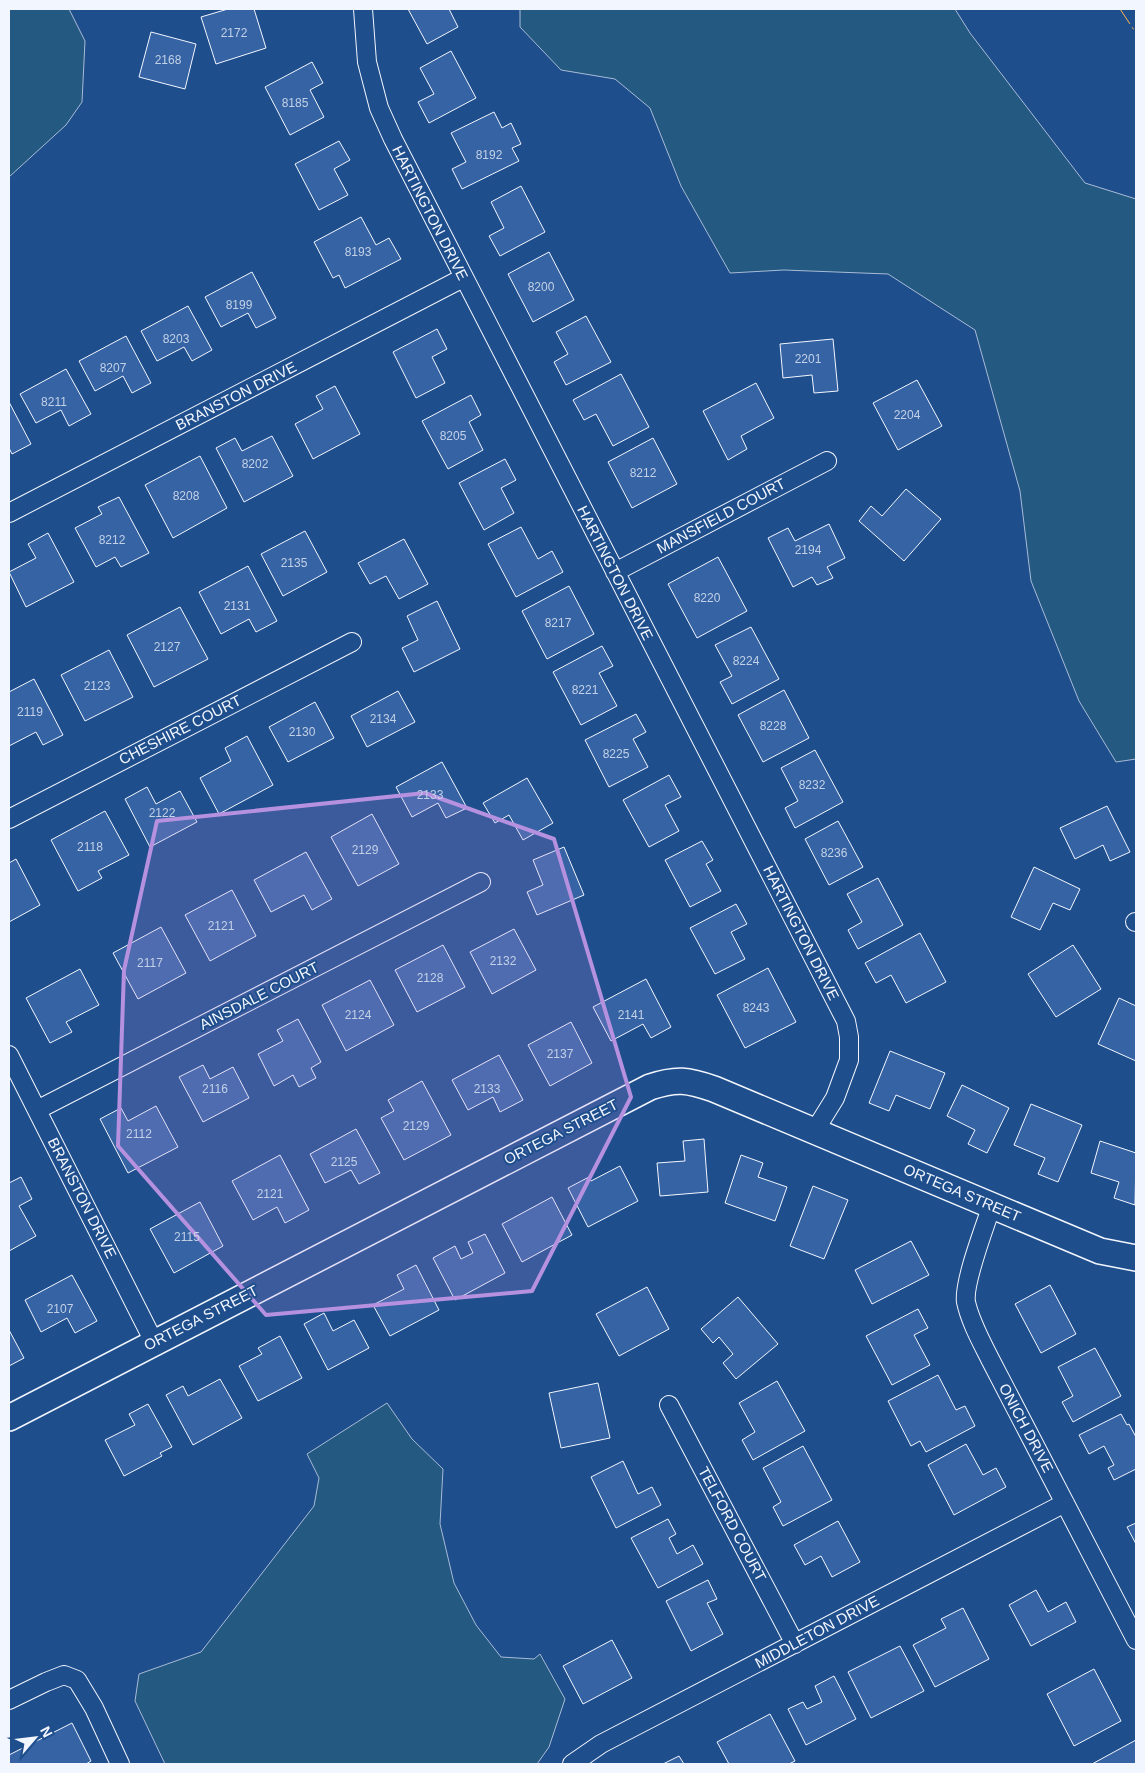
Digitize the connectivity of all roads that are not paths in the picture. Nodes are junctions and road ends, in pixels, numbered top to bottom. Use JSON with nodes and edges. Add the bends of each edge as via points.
{"nodes":[{"id":1,"x":363,"y":9,"type":"edge"},
{"id":2,"x":463,"y":278,"type":"junction"},
{"id":3,"x":827,"y":461,"type":"dead end"},
{"id":4,"x":9,"y":513,"type":"edge"},
{"id":5,"x":614,"y":572,"type":"junction"},
{"id":6,"x":352,"y":642,"type":"dead end"},
{"id":7,"x":9,"y":819,"type":"edge"},
{"id":8,"x":481,"y":882,"type":"dead end"},
{"id":9,"x":9,"y":1055,"type":"edge"},
{"id":10,"x":37,"y":1110,"type":"junction"},
{"id":11,"x":814,"y":1132,"type":"junction"},
{"id":12,"x":992,"y":1205,"type":"junction"},
{"id":13,"x":1136,"y":1258,"type":"edge"},
{"id":14,"x":154,"y":1342,"type":"junction"},
{"id":15,"x":669,"y":1405,"type":"dead end"},
{"id":16,"x":9,"y":1418,"type":"edge"},
{"id":17,"x":1065,"y":1503,"type":"junction"},
{"id":18,"x":1136,"y":1640,"type":"edge"},
{"id":19,"x":795,"y":1644,"type":"junction"},
{"id":20,"x":9,"y":1700,"type":"edge"},
{"id":21,"x":120,"y":1764,"type":"edge"},
{"id":22,"x":572,"y":1764,"type":"edge"}],
"edges":[{"from":1,"to":2,"type":"street","name":"HARTINGTON DRIVE","via":[[367,62],[378,108]]},
{"from":2,"to":4,"type":"street","name":"BRANSTON DRIVE"},
{"from":2,"to":5,"type":"street","name":"HARTINGTON DRIVE"},
{"from":3,"to":5,"type":"street","name":"MANSFIELD COURT"},
{"from":5,"to":11,"type":"street","name":"HARTINGTON DRIVE","via":[[846,1021],[849,1060],[835,1098]]},
{"from":6,"to":7,"type":"street","name":"CHESHIRE COURT"},
{"from":8,"to":10,"type":"street","name":"AINSDALE COURT"},
{"from":9,"to":10,"type":"street","name":"BRANSTON DRIVE"},
{"from":10,"to":14,"type":"street","name":"BRANSTON DRIVE"},
{"from":11,"to":12,"type":"street","name":"ORTEGA STREET"},
{"from":11,"to":14,"type":"street","name":"ORTEGA STREET","via":[[691,1081],[669,1081],[650,1087]]},
{"from":12,"to":13,"type":"street","name":"ORTEGA STREET","via":[[1100,1251]]},
{"from":12,"to":17,"type":"street","name":"ONICH DRIVE","via":[[970,1274],[966,1301],[990,1359]]},
{"from":14,"to":16,"type":"street","name":"ORTEGA STREET"},
{"from":15,"to":19,"type":"street","name":"TELFORD COURT"},
{"from":17,"to":18,"type":"street","name":"ONICH DRIVE"},
{"from":17,"to":19,"type":"street","name":"MIDDLETON DRIVE"},
{"from":19,"to":22,"type":"street","name":"MIDDLETON DRIVE","via":[[601,1744]]},
{"from":20,"to":21,"type":"street","via":[[64,1675],[77,1680]]}]}
